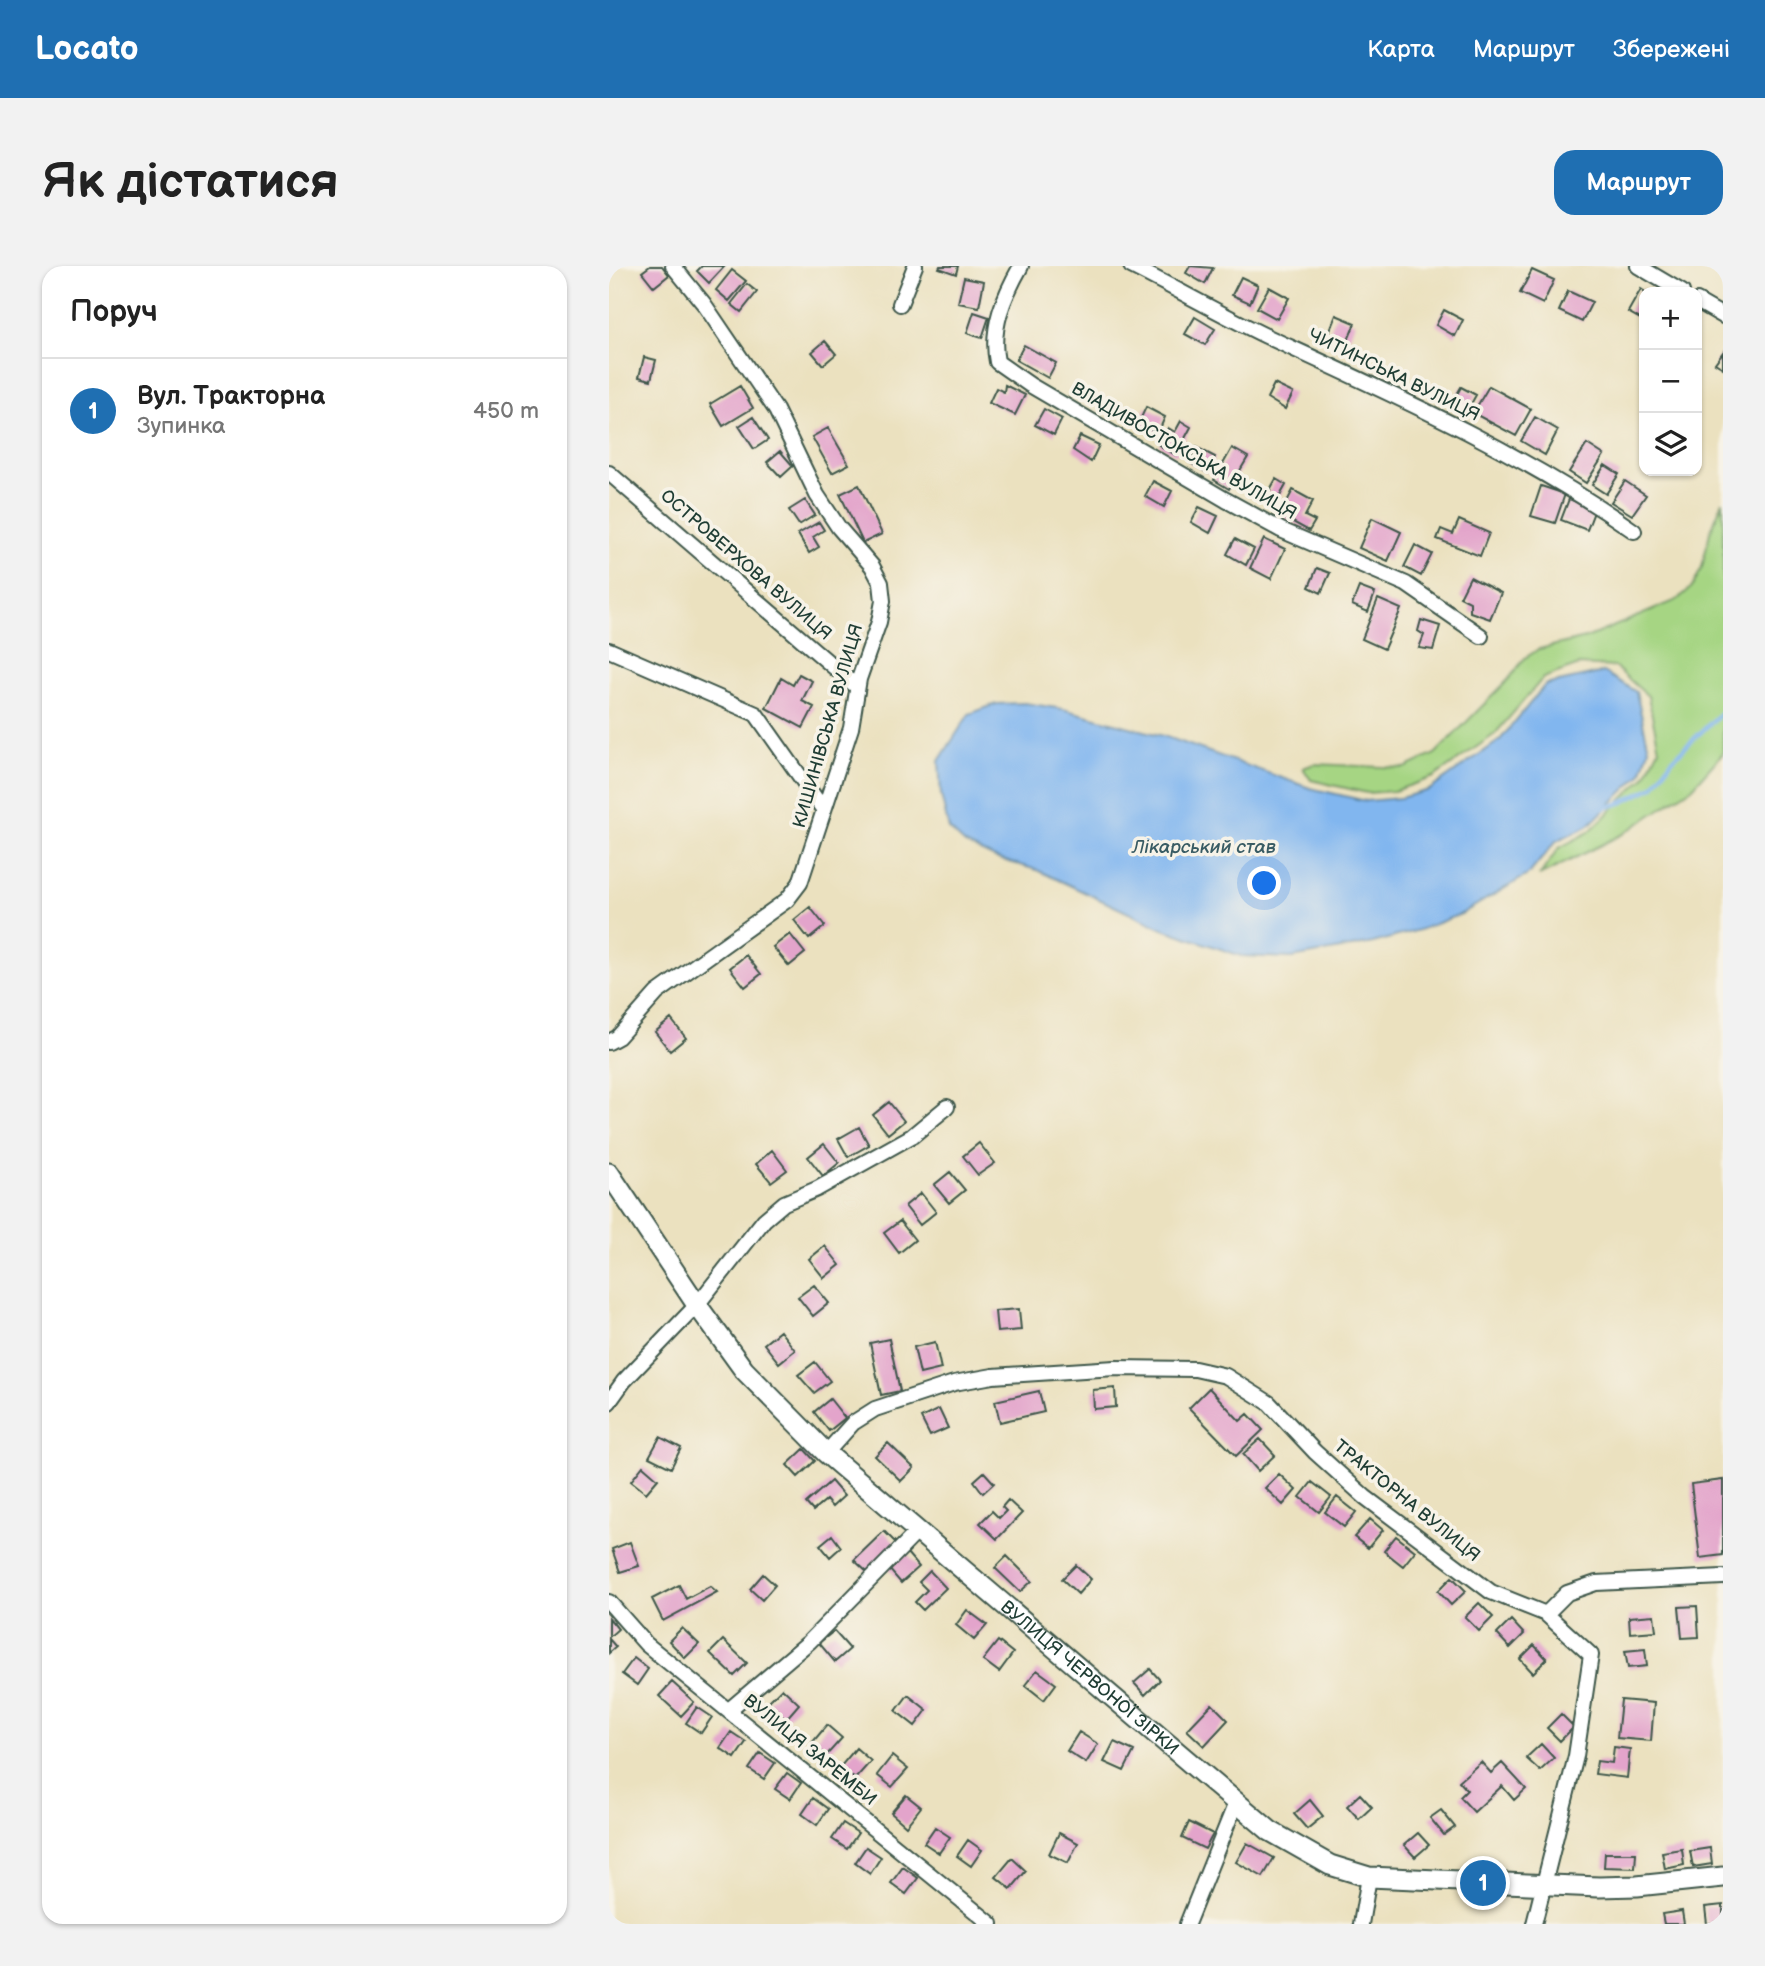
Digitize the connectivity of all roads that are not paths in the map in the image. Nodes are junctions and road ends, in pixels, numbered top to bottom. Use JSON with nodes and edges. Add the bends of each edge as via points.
{"nodes":[{"id":1,"x":673,"y":266,"type":"edge"},
{"id":2,"x":915,"y":266,"type":"edge"},
{"id":3,"x":1021,"y":266,"type":"edge"},
{"id":4,"x":1131,"y":266,"type":"edge"},
{"id":5,"x":1638,"y":266,"type":"edge"},
{"id":6,"x":1674,"y":287,"type":"edge"},
{"id":7,"x":900,"y":304,"type":"dead end"},
{"id":8,"x":1702,"y":304,"type":"edge"},
{"id":9,"x":1723,"y":316,"type":"edge"},
{"id":10,"x":609,"y":473,"type":"edge"},
{"id":11,"x":1634,"y":531,"type":"dead end"},
{"id":12,"x":1481,"y":636,"type":"dead end"},
{"id":13,"x":609,"y":650,"type":"edge"},
{"id":14,"x":857,"y":687,"type":"junction"},
{"id":15,"x":823,"y":809,"type":"junction"},
{"id":16,"x":609,"y":1042,"type":"edge"},
{"id":17,"x":947,"y":1107,"type":"dead end"},
{"id":18,"x":609,"y":1173,"type":"edge"},
{"id":19,"x":697,"y":1306,"type":"junction"},
{"id":20,"x":609,"y":1402,"type":"edge"},
{"id":21,"x":826,"y":1453,"type":"junction"},
{"id":22,"x":918,"y":1531,"type":"junction"},
{"id":23,"x":1723,"y":1577,"type":"edge"},
{"id":24,"x":609,"y":1602,"type":"edge"},
{"id":25,"x":1546,"y":1614,"type":"junction"},
{"id":26,"x":730,"y":1709,"type":"junction"},
{"id":27,"x":1235,"y":1805,"type":"junction"},
{"id":28,"x":1369,"y":1877,"type":"junction"},
{"id":29,"x":1723,"y":1877,"type":"edge"},
{"id":30,"x":1542,"y":1885,"type":"junction"},
{"id":31,"x":991,"y":1924,"type":"edge"},
{"id":32,"x":1187,"y":1924,"type":"edge"},
{"id":33,"x":1361,"y":1924,"type":"edge"},
{"id":34,"x":1534,"y":1924,"type":"edge"}],
"edges":[{"from":1,"to":14,"type":"street","name":"КИШИНІВСЬКА ВУЛИЦЯ","via":[[776,410],[817,495],[881,583],[879,622]]},
{"from":2,"to":7,"type":"street"},
{"from":3,"to":12,"type":"street","name":"ВЛАДИВОСТОКСЬКА ВУЛИЦЯ","via":[[1004,296],[993,343],[997,362],[1042,393],[1281,530],[1406,584]]},
{"from":4,"to":11,"type":"street","name":"ЧИТИНСЬКА ВУЛИЦЯ","via":[[1501,449],[1576,490]]},
{"from":5,"to":6,"type":"street"},
{"from":8,"to":9,"type":"street"},
{"from":10,"to":14,"type":"street","name":"ОСТРОВЕРХОВА ВУЛИЦЯ"},
{"from":13,"to":15,"type":"street","via":[[756,714]]},
{"from":14,"to":15,"type":"street","name":"КИШИНІВСЬКА ВУЛИЦЯ","via":[[851,728]]},
{"from":15,"to":16,"type":"street","name":"КИШИНІВСЬКА ВУЛИЦЯ","via":[[800,883],[787,900],[657,993]]},
{"from":17,"to":19,"type":"street","via":[[912,1136],[783,1203],[764,1220]]},
{"from":18,"to":19,"type":"street","name":"ВУЛИЦЯ ЧЕРВОНОЇ ЗІРКИ"},
{"from":19,"to":20,"type":"street"},
{"from":19,"to":21,"type":"street","name":"ВУЛИЦЯ ЧЕРВОНОЇ ЗІРКИ","via":[[744,1370]]},
{"from":21,"to":22,"type":"street","name":"ВУЛИЦЯ ЧЕРВОНОЇ ЗІРКИ"},
{"from":21,"to":25,"type":"street","name":"ТРАКТОРНА ВУЛИЦЯ","via":[[853,1423],[875,1409],[954,1383],[1115,1368],[1205,1371],[1226,1376],[1269,1403],[1365,1497],[1491,1592]]},
{"from":22,"to":26,"type":"street","via":[[809,1642]]},
{"from":22,"to":27,"type":"street","name":"ВУЛИЦЯ ЧЕРВОНОЇ ЗІРКИ"},
{"from":23,"to":25,"type":"street","via":[[1580,1587],[1558,1599]]},
{"from":24,"to":26,"type":"street","name":"ВУЛИЦЯ ЗАРЕМБИ","via":[[646,1644]]},
{"from":25,"to":30,"type":"street","name":"ТРАКТОРНА ВУЛИЦЯ","via":[[1591,1655],[1576,1756]]},
{"from":26,"to":31,"type":"street","name":"ВУЛИЦЯ ЗАРЕМБИ"},
{"from":27,"to":28,"type":"street","name":"ВУЛИЦЯ ЧЕРВОНОЇ ЗІРКИ","via":[[1299,1850]]},
{"from":27,"to":32,"type":"street"},
{"from":28,"to":30,"type":"street","name":"ВУЛИЦЯ ЧЕРВОНОЇ ЗІРКИ"},
{"from":28,"to":33,"type":"street"},
{"from":29,"to":30,"type":"street","name":"ВУЛИЦЯ ЧЕРВОНОЇ ЗІРКИ","via":[[1637,1886]]},
{"from":30,"to":34,"type":"street","name":"ТРАКТОРНА ВУЛИЦЯ"}]}
